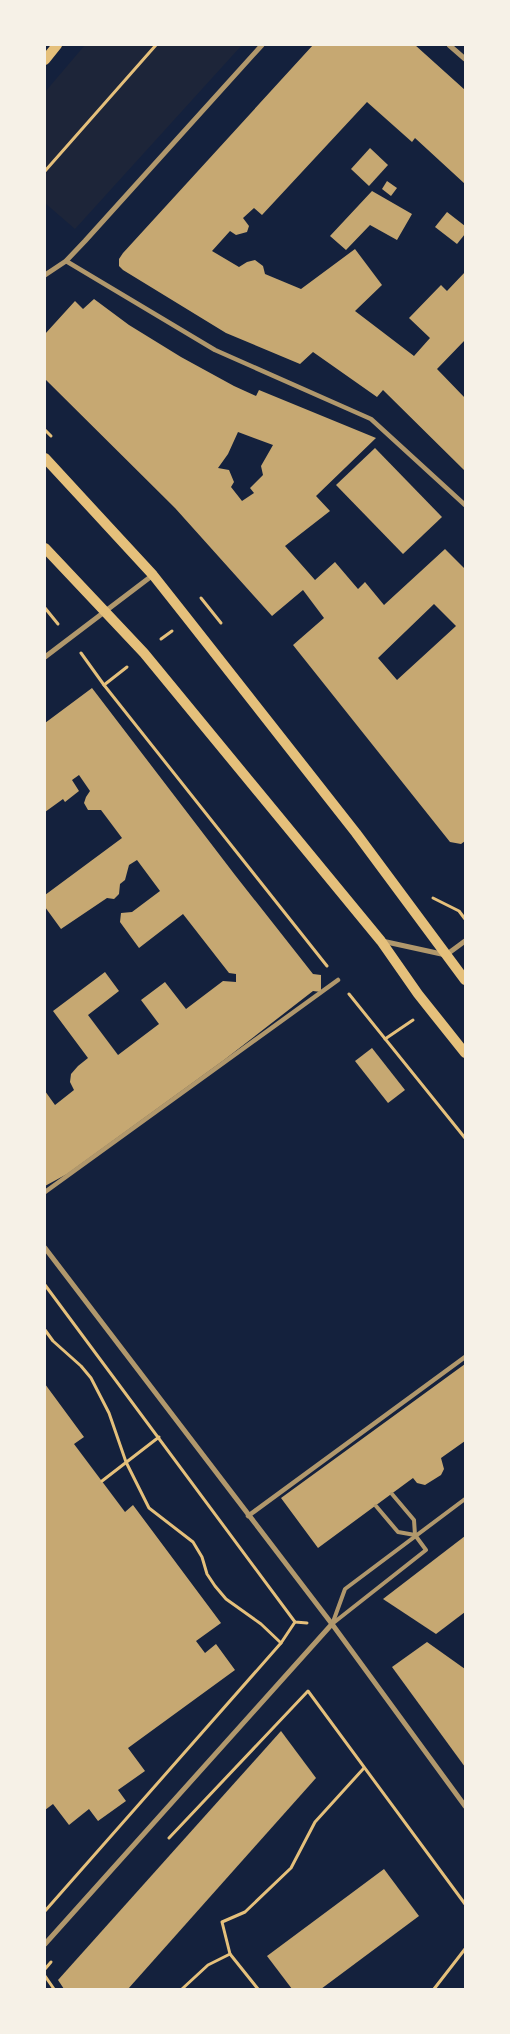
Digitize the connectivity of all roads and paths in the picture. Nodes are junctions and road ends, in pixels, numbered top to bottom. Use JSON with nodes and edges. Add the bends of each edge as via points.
{"nodes":[{"id":1,"x":58,"y":45,"type":"edge"},
{"id":2,"x":156,"y":45,"type":"edge"},
{"id":3,"x":262,"y":45,"type":"edge"},
{"id":4,"x":449,"y":45,"type":"edge"},
{"id":5,"x":465,"y":59,"type":"edge"},
{"id":6,"x":45,"y":60,"type":"edge"},
{"id":7,"x":45,"y":171,"type":"edge"},
{"id":8,"x":66,"y":261,"type":"junction"},
{"id":9,"x":45,"y":275,"type":"edge"},
{"id":10,"x":45,"y":458,"type":"edge"},
{"id":11,"x":465,"y":504,"type":"edge"},
{"id":12,"x":45,"y":548,"type":"edge"},
{"id":13,"x":153,"y":575,"type":"junction"},
{"id":14,"x":45,"y":608,"type":"edge"},
{"id":15,"x":105,"y":612,"type":"junction"},
{"id":16,"x":70,"y":638,"type":"junction"},
{"id":17,"x":45,"y":657,"type":"edge"},
{"id":18,"x":381,"y":940,"type":"junction"},
{"id":19,"x":465,"y":940,"type":"edge"},
{"id":20,"x":446,"y":955,"type":"junction"},
{"id":21,"x":338,"y":980,"type":"junction"},
{"id":22,"x":465,"y":980,"type":"edge"},
{"id":23,"x":465,"y":1054,"type":"edge"},
{"id":24,"x":465,"y":1138,"type":"edge"},
{"id":25,"x":45,"y":1192,"type":"edge"},
{"id":26,"x":45,"y":1248,"type":"edge"},
{"id":27,"x":45,"y":1285,"type":"edge"},
{"id":28,"x":45,"y":1330,"type":"edge"},
{"id":29,"x":465,"y":1357,"type":"edge"},
{"id":30,"x":178,"y":1423,"type":"junction"},
{"id":31,"x":158,"y":1438,"type":"junction"},
{"id":32,"x":126,"y":1462,"type":"junction"},
{"id":33,"x":102,"y":1481,"type":"dead end"},
{"id":34,"x":392,"y":1494,"type":"dead end"},
{"id":35,"x":465,"y":1499,"type":"edge"},
{"id":36,"x":376,"y":1506,"type":"dead end"},
{"id":37,"x":248,"y":1516,"type":"junction"},
{"id":38,"x":415,"y":1535,"type":"junction"},
{"id":39,"x":296,"y":1622,"type":"junction"},
{"id":40,"x":332,"y":1624,"type":"junction"},
{"id":41,"x":280,"y":1643,"type":"junction"},
{"id":42,"x":364,"y":1767,"type":"junction"},
{"id":43,"x":465,"y":1806,"type":"edge"},
{"id":44,"x":166,"y":1840,"type":"dead end"},
{"id":45,"x":465,"y":1904,"type":"edge"},
{"id":46,"x":45,"y":1911,"type":"edge"},
{"id":47,"x":45,"y":1944,"type":"edge"},
{"id":48,"x":465,"y":1949,"type":"edge"},
{"id":49,"x":230,"y":1954,"type":"junction"},
{"id":50,"x":52,"y":1962,"type":"dead end"},
{"id":51,"x":45,"y":1969,"type":"edge"},
{"id":52,"x":45,"y":1976,"type":"edge"},
{"id":53,"x":54,"y":1989,"type":"edge"},
{"id":54,"x":182,"y":1989,"type":"edge"},
{"id":55,"x":258,"y":1989,"type":"edge"},
{"id":56,"x":434,"y":1989,"type":"edge"}],
"edges":[{"from":1,"to":6,"type":"main road"},
{"from":2,"to":7,"type":"path"},
{"from":3,"to":8,"type":"street"},
{"from":4,"to":5,"type":"street"},
{"from":8,"to":9,"type":"street"},
{"from":8,"to":11,"type":"street","via":[[215,350],[371,419]]},
{"from":10,"to":13,"type":"main road"},
{"from":12,"to":15,"type":"main road"},
{"from":13,"to":15,"type":"street"},
{"from":13,"to":20,"type":"main road","via":[[356,833]]},
{"from":14,"to":16,"type":"path"},
{"from":15,"to":16,"type":"street"},
{"from":15,"to":18,"type":"main road","via":[[144,654]]},
{"from":16,"to":17,"type":"street"},
{"from":16,"to":21,"type":"path"},
{"from":18,"to":20,"type":"street"},
{"from":18,"to":23,"type":"main road"},
{"from":19,"to":20,"type":"street"},
{"from":20,"to":22,"type":"main road"},
{"from":21,"to":24,"type":"path"},
{"from":21,"to":25,"type":"street"},
{"from":26,"to":30,"type":"street"},
{"from":27,"to":31,"type":"path"},
{"from":28,"to":32,"type":"path","via":[[92,1378],[109,1413]]},
{"from":29,"to":37,"type":"street"},
{"from":30,"to":31,"type":"path"},
{"from":30,"to":37,"type":"street"},
{"from":31,"to":32,"type":"path"},
{"from":31,"to":39,"type":"path"},
{"from":32,"to":33,"type":"path"},
{"from":32,"to":41,"type":"path","via":[[148,1508],[193,1542],[214,1586]]},
{"from":34,"to":38,"type":"lane","via":[[414,1520]]},
{"from":35,"to":38,"type":"lane"},
{"from":36,"to":38,"type":"lane","via":[[398,1532]]},
{"from":37,"to":40,"type":"street"},
{"from":38,"to":40,"type":"lane","via":[[345,1589]]},
{"from":38,"to":40,"type":"lane","via":[[426,1550]]},
{"from":39,"to":40,"type":"path"},
{"from":39,"to":41,"type":"path"},
{"from":40,"to":43,"type":"street"},
{"from":40,"to":47,"type":"street"},
{"from":41,"to":46,"type":"path"},
{"from":42,"to":44,"type":"path","via":[[308,1691]]},
{"from":42,"to":45,"type":"path"},
{"from":42,"to":49,"type":"path","via":[[315,1822],[291,1868],[245,1912],[222,1922]]},
{"from":48,"to":56,"type":"path"},
{"from":49,"to":54,"type":"path","via":[[208,1965]]},
{"from":49,"to":55,"type":"path"},
{"from":50,"to":51,"type":"path"},
{"from":52,"to":53,"type":"path"}]}
